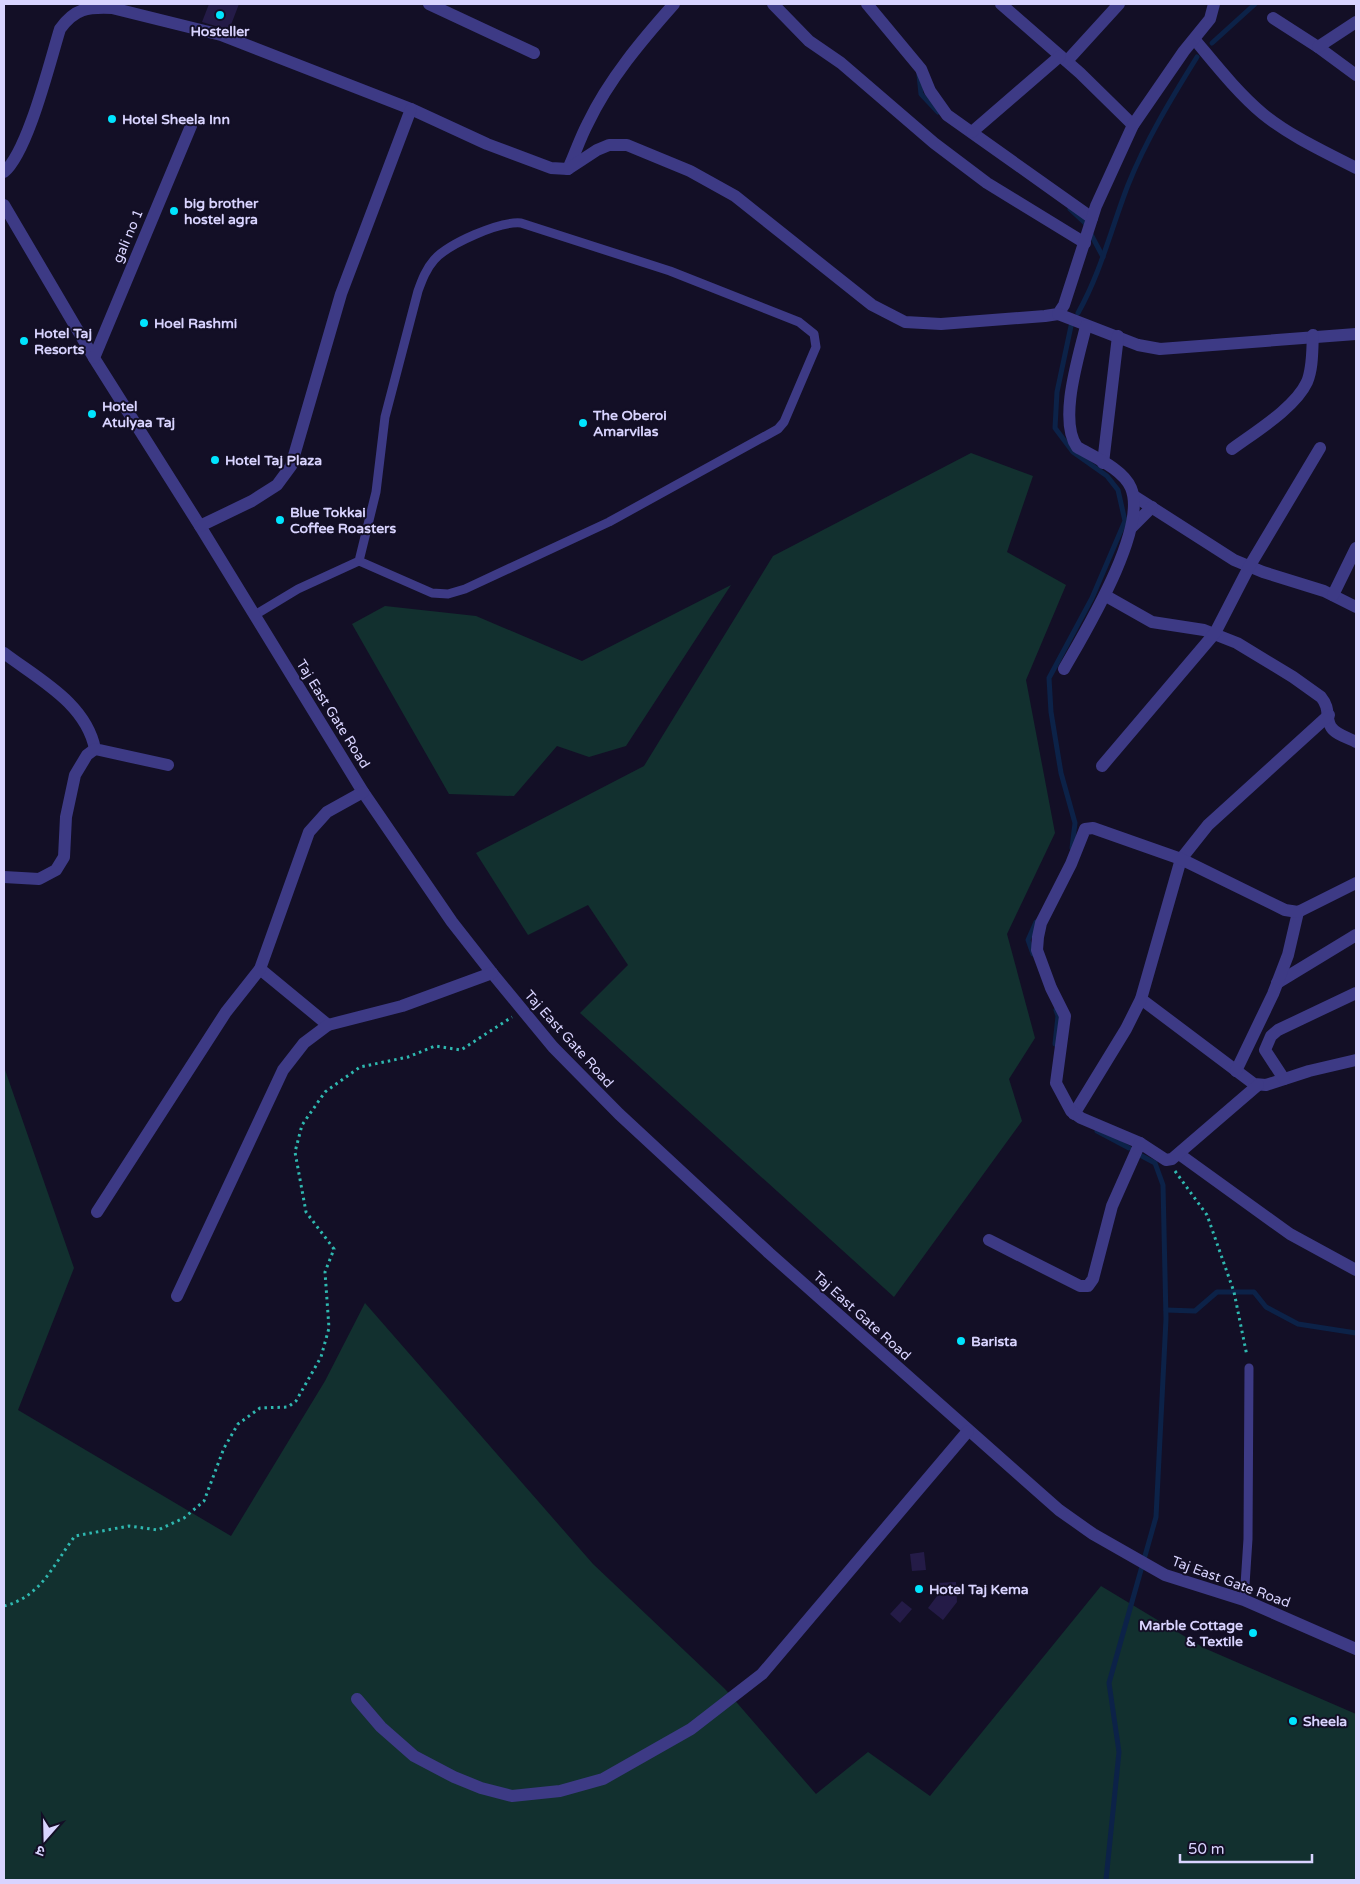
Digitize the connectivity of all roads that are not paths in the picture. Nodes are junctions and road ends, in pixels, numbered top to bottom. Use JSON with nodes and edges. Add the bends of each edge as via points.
{"nodes":[{"id":1,"x":429,"y":4,"type":"edge"},
{"id":2,"x":674,"y":4,"type":"edge"},
{"id":3,"x":773,"y":4,"type":"edge"},
{"id":4,"x":867,"y":4,"type":"edge"},
{"id":5,"x":1001,"y":4,"type":"edge"},
{"id":6,"x":1119,"y":4,"type":"edge"},
{"id":7,"x":1214,"y":4,"type":"edge"},
{"id":8,"x":113,"y":6,"type":"edge"},
{"id":9,"x":1272,"y":18,"type":"dead end"},
{"id":10,"x":1356,"y":22,"type":"edge"},
{"id":11,"x":1195,"y":40,"type":"junction"},
{"id":12,"x":1318,"y":47,"type":"junction"},
{"id":13,"x":534,"y":53,"type":"dead end"},
{"id":14,"x":1064,"y":58,"type":"junction"},
{"id":15,"x":1356,"y":75,"type":"edge"},
{"id":16,"x":411,"y":110,"type":"junction"},
{"id":17,"x":1133,"y":125,"type":"junction"},
{"id":18,"x":191,"y":126,"type":"dead end"},
{"id":19,"x":972,"y":132,"type":"junction"},
{"id":20,"x":1356,"y":168,"type":"edge"},
{"id":21,"x":568,"y":169,"type":"junction"},
{"id":22,"x":4,"y":172,"type":"edge"},
{"id":23,"x":4,"y":205,"type":"edge"},
{"id":24,"x":1092,"y":218,"type":"junction"},
{"id":25,"x":1085,"y":243,"type":"junction"},
{"id":26,"x":1058,"y":314,"type":"junction"},
{"id":27,"x":1086,"y":326,"type":"junction"},
{"id":28,"x":1356,"y":334,"type":"edge"},
{"id":29,"x":1313,"y":335,"type":"junction"},
{"id":30,"x":1118,"y":336,"type":"junction"},
{"id":31,"x":94,"y":358,"type":"junction"},
{"id":32,"x":1320,"y":448,"type":"dead end"},
{"id":33,"x":1232,"y":449,"type":"dead end"},
{"id":34,"x":1104,"y":463,"type":"junction"},
{"id":35,"x":1134,"y":496,"type":"junction"},
{"id":36,"x":1152,"y":507,"type":"junction"},
{"id":37,"x":200,"y":526,"type":"junction"},
{"id":38,"x":1132,"y":527,"type":"junction"},
{"id":39,"x":1356,"y":548,"type":"edge"},
{"id":40,"x":359,"y":560,"type":"junction"},
{"id":41,"x":1249,"y":567,"type":"junction"},
{"id":42,"x":1333,"y":595,"type":"junction"},
{"id":43,"x":1106,"y":596,"type":"junction"},
{"id":44,"x":1356,"y":608,"type":"edge"},
{"id":45,"x":255,"y":616,"type":"junction"},
{"id":46,"x":1214,"y":634,"type":"junction"},
{"id":47,"x":4,"y":653,"type":"edge"},
{"id":48,"x":1064,"y":669,"type":"dead end"},
{"id":49,"x":1328,"y":716,"type":"junction"},
{"id":50,"x":1356,"y":742,"type":"edge"},
{"id":51,"x":95,"y":750,"type":"junction"},
{"id":52,"x":168,"y":764,"type":"dead end"},
{"id":53,"x":1102,"y":766,"type":"dead end"},
{"id":54,"x":363,"y":792,"type":"junction"},
{"id":55,"x":1181,"y":858,"type":"junction"},
{"id":56,"x":4,"y":877,"type":"edge"},
{"id":57,"x":1356,"y":883,"type":"edge"},
{"id":58,"x":1298,"y":912,"type":"junction"},
{"id":59,"x":1356,"y":935,"type":"edge"},
{"id":60,"x":260,"y":969,"type":"junction"},
{"id":61,"x":492,"y":974,"type":"junction"},
{"id":62,"x":1277,"y":983,"type":"junction"},
{"id":63,"x":1356,"y":993,"type":"edge"},
{"id":64,"x":1141,"y":999,"type":"junction"},
{"id":65,"x":328,"y":1025,"type":"junction"},
{"id":66,"x":1356,"y":1060,"type":"edge"},
{"id":67,"x":1236,"y":1072,"type":"junction"},
{"id":68,"x":1284,"y":1079,"type":"junction"},
{"id":69,"x":1258,"y":1085,"type":"junction"},
{"id":70,"x":1074,"y":1114,"type":"junction"},
{"id":71,"x":1140,"y":1143,"type":"junction"},
{"id":72,"x":1173,"y":1157,"type":"junction"},
{"id":73,"x":97,"y":1212,"type":"dead end"},
{"id":74,"x":989,"y":1240,"type":"dead end"},
{"id":75,"x":1356,"y":1270,"type":"edge"},
{"id":76,"x":177,"y":1296,"type":"dead end"},
{"id":77,"x":1249,"y":1368,"type":"road end"},
{"id":78,"x":968,"y":1431,"type":"junction"},
{"id":79,"x":1244,"y":1600,"type":"junction"},
{"id":80,"x":1356,"y":1649,"type":"edge"},
{"id":81,"x":357,"y":1699,"type":"dead end"}],
"edges":[{"from":1,"to":13,"type":"street"},
{"from":2,"to":21,"type":"street","via":[[600,101]]},
{"from":3,"to":25,"type":"street","via":[[809,41],[841,62],[986,183]]},
{"from":4,"to":19,"type":"street","via":[[921,69],[930,91],[947,115]]},
{"from":5,"to":14,"type":"street"},
{"from":6,"to":14,"type":"street"},
{"from":7,"to":11,"type":"street","via":[[1210,19]]},
{"from":8,"to":16,"type":"street","via":[[221,35]]},
{"from":8,"to":22,"type":"street","via":[[78,11],[69,16],[60,29],[26,135]]},
{"from":9,"to":12,"type":"street"},
{"from":10,"to":12,"type":"street"},
{"from":11,"to":17,"type":"street"},
{"from":11,"to":20,"type":"street","via":[[1229,81],[1263,114]]},
{"from":12,"to":15,"type":"street"},
{"from":14,"to":17,"type":"street"},
{"from":14,"to":19,"type":"street"},
{"from":16,"to":21,"type":"street","via":[[486,144],[551,168]]},
{"from":16,"to":37,"type":"street","via":[[341,294],[291,466],[277,485]]},
{"from":17,"to":24,"type":"street"},
{"from":18,"to":31,"type":"street","name":"gali no 1"},
{"from":19,"to":24,"type":"street"},
{"from":21,"to":26,"type":"street","via":[[609,145],[627,146],[690,171],[735,196],[872,305],[905,322],[941,324]]},
{"from":23,"to":31,"type":"street","name":"Taj East Gate Road"},
{"from":24,"to":25,"type":"street"},
{"from":25,"to":26,"type":"street","via":[[1072,285]]},
{"from":26,"to":27,"type":"street"},
{"from":27,"to":30,"type":"street"},
{"from":27,"to":34,"type":"street","via":[[1070,408],[1072,439],[1077,447]]},
{"from":28,"to":29,"type":"street"},
{"from":29,"to":30,"type":"street","via":[[1160,349],[1138,345]]},
{"from":29,"to":33,"type":"street","via":[[1308,375],[1299,395]]},
{"from":30,"to":34,"type":"street"},
{"from":31,"to":37,"type":"street","name":"Taj East Gate Road"},
{"from":32,"to":41,"type":"street"},
{"from":34,"to":35,"type":"street","via":[[1126,479]]},
{"from":35,"to":36,"type":"street"},
{"from":35,"to":38,"type":"street"},
{"from":36,"to":38,"type":"street"},
{"from":36,"to":41,"type":"street"},
{"from":37,"to":45,"type":"street","name":"Taj East Gate Road"},
{"from":38,"to":43,"type":"street"},
{"from":39,"to":42,"type":"street"},
{"from":40,"to":40,"type":"lane","via":[[432,593],[448,594],[609,522],[778,429],[784,422],[816,347],[814,334],[800,322],[670,271],[521,223],[507,223],[472,235],[436,258],[425,272],[418,291],[385,417],[376,492]]},
{"from":40,"to":45,"type":"lane","via":[[298,589]]},
{"from":41,"to":42,"type":"street"},
{"from":41,"to":46,"type":"street"},
{"from":42,"to":44,"type":"street"},
{"from":43,"to":46,"type":"street","via":[[1152,622]]},
{"from":43,"to":48,"type":"street"},
{"from":45,"to":54,"type":"street","name":"Taj East Gate Road"},
{"from":46,"to":49,"type":"street","via":[[1242,645],[1321,697],[1328,707]]},
{"from":46,"to":53,"type":"street"},
{"from":47,"to":51,"type":"street","via":[[50,685],[76,710]]},
{"from":49,"to":50,"type":"street","via":[[1330,726]]},
{"from":49,"to":55,"type":"street","via":[[1208,825]]},
{"from":51,"to":52,"type":"street"},
{"from":51,"to":56,"type":"street","via":[[87,755],[75,775],[66,817],[64,857],[56,870],[39,879]]},
{"from":54,"to":60,"type":"street","via":[[327,812],[309,832]]},
{"from":54,"to":61,"type":"street","name":"Taj East Gate Road","via":[[452,922]]},
{"from":55,"to":58,"type":"street","via":[[1271,904]]},
{"from":55,"to":64,"type":"street"},
{"from":55,"to":70,"type":"street","via":[[1092,828],[1085,829],[1041,923],[1037,950],[1065,1016],[1056,1083]]},
{"from":57,"to":58,"type":"street"},
{"from":58,"to":62,"type":"street","via":[[1288,955]]},
{"from":59,"to":62,"type":"street"},
{"from":60,"to":65,"type":"street"},
{"from":60,"to":73,"type":"street","via":[[226,1012]]},
{"from":61,"to":65,"type":"street","via":[[402,1006]]},
{"from":61,"to":78,"type":"street","name":"Taj East Gate Road","via":[[553,1047],[618,1114]]},
{"from":62,"to":67,"type":"street"},
{"from":63,"to":68,"type":"street","via":[[1270,1036],[1265,1050]]},
{"from":64,"to":67,"type":"street"},
{"from":64,"to":70,"type":"street"},
{"from":65,"to":76,"type":"street","via":[[304,1043],[283,1070]]},
{"from":66,"to":68,"type":"street"},
{"from":67,"to":69,"type":"street"},
{"from":68,"to":69,"type":"street"},
{"from":69,"to":72,"type":"street"},
{"from":70,"to":71,"type":"street"},
{"from":71,"to":72,"type":"street"},
{"from":71,"to":74,"type":"street","via":[[1112,1206],[1093,1279],[1088,1286],[1080,1286]]},
{"from":72,"to":75,"type":"street","via":[[1290,1234]]},
{"from":77,"to":79,"type":"lane","via":[[1248,1539]]},
{"from":78,"to":79,"type":"street","name":"Taj East Gate Road","via":[[1059,1510],[1093,1534],[1165,1575]]},
{"from":78,"to":81,"type":"street","via":[[762,1674],[691,1729],[603,1779],[560,1791],[512,1796],[481,1788],[414,1756],[381,1727]]},
{"from":79,"to":80,"type":"street","name":"Taj East Gate Road"}]}
